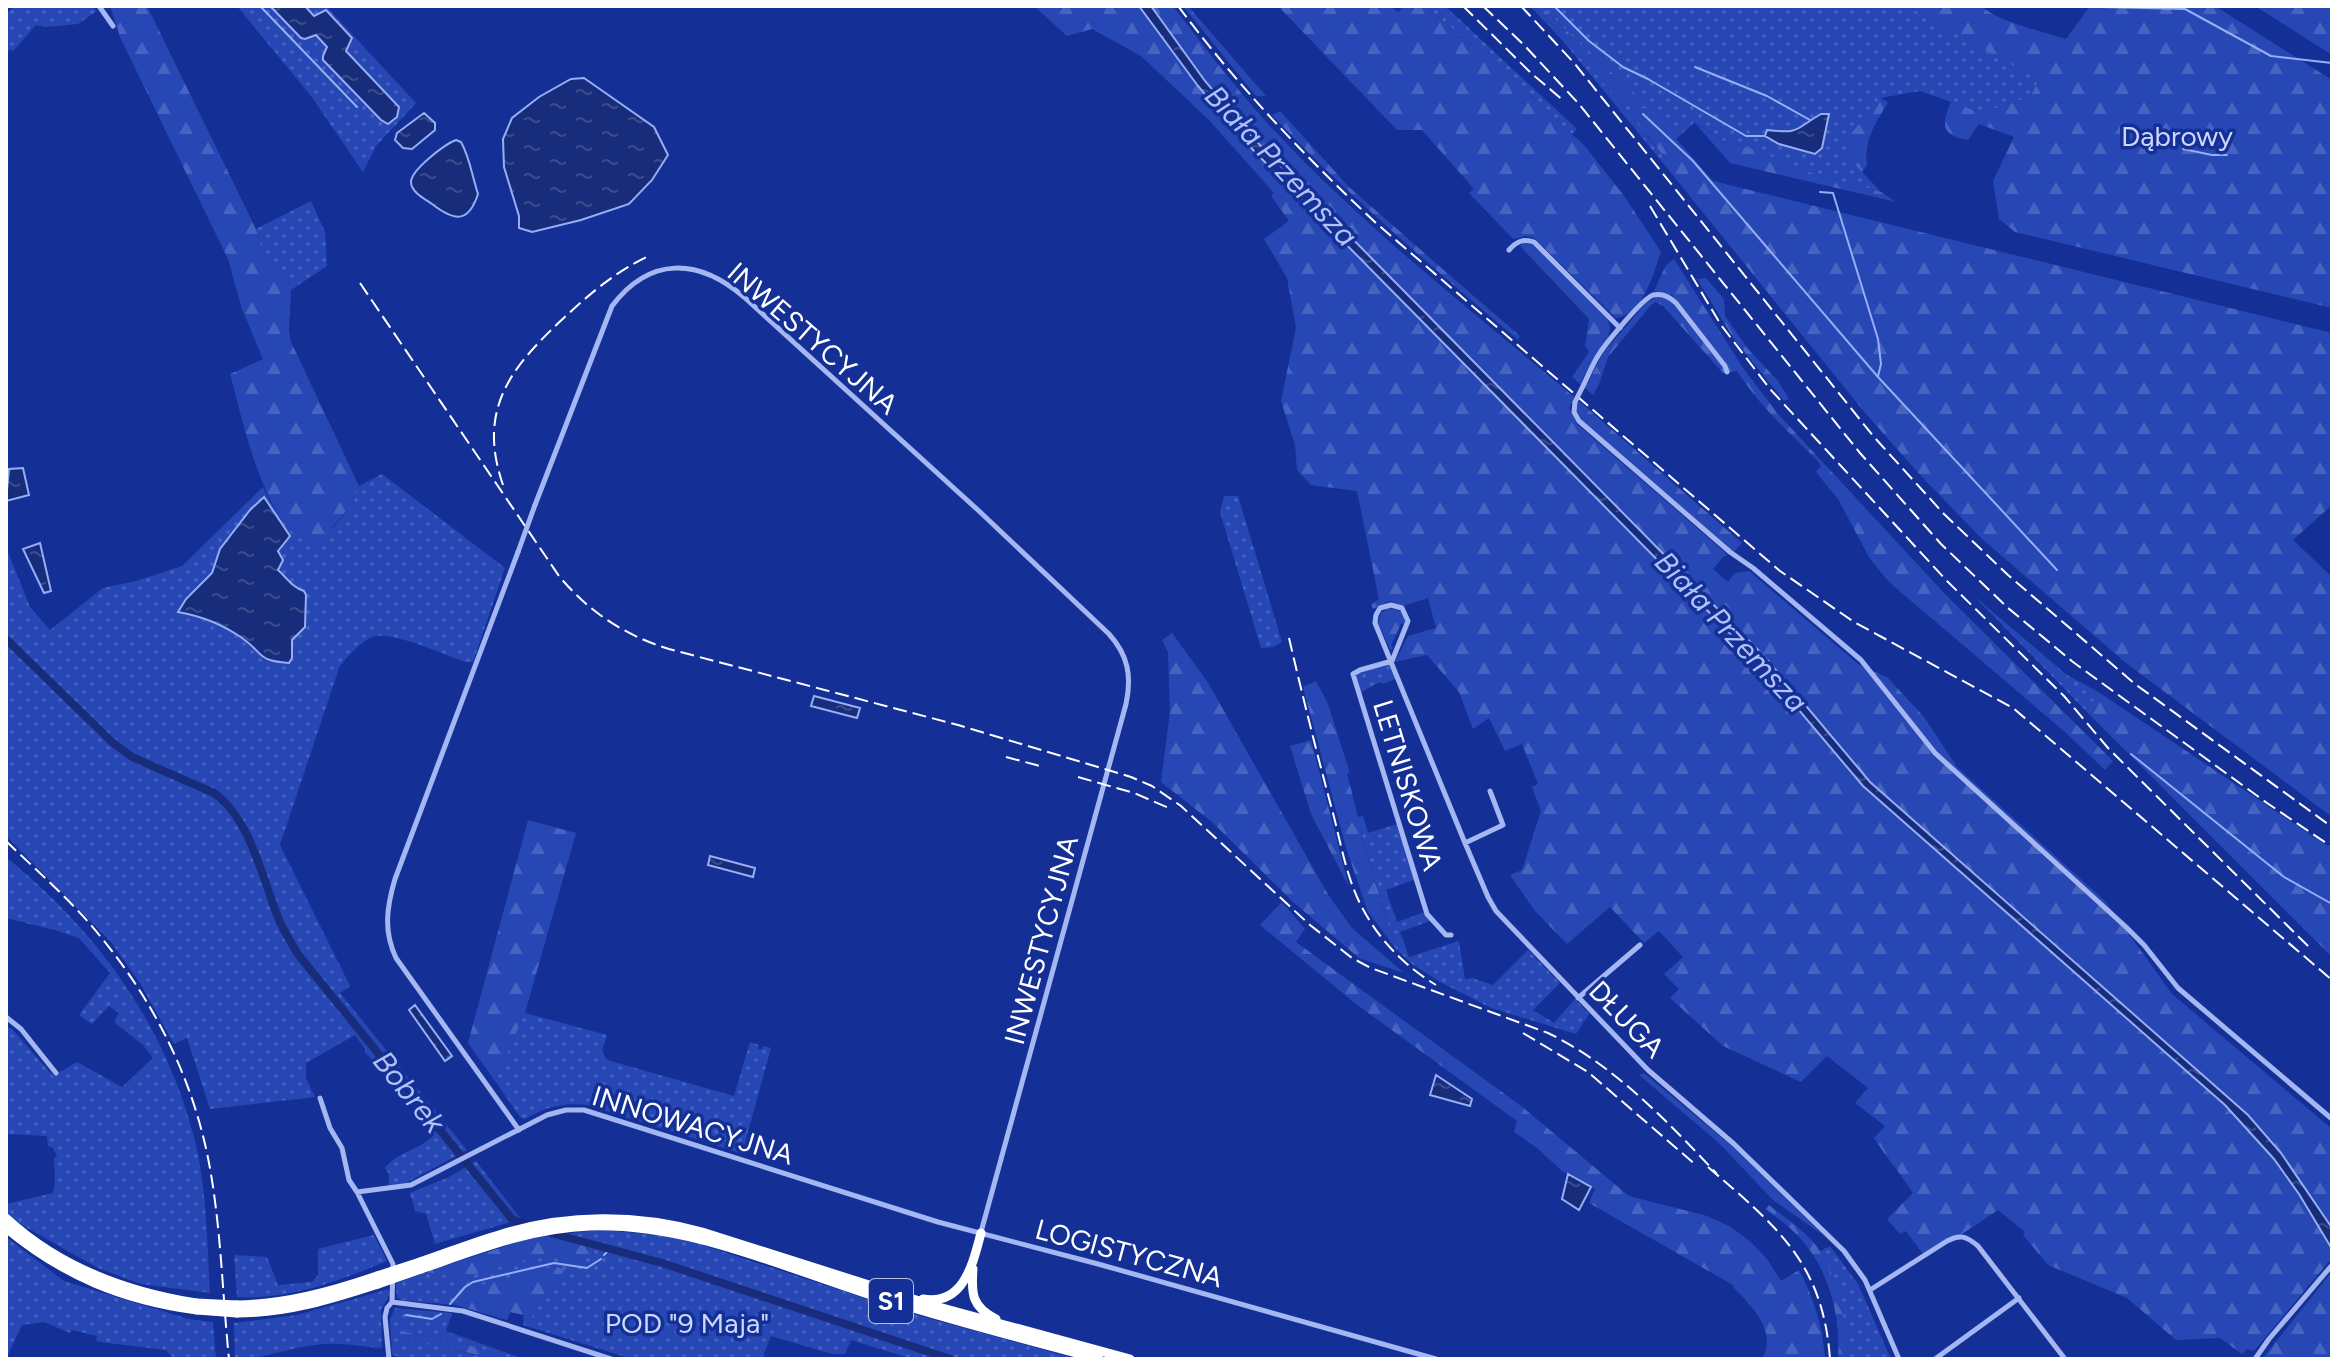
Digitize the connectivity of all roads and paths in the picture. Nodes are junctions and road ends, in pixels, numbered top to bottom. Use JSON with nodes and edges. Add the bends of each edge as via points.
{"nodes":[{"id":1,"x":99,"y":6,"type":"edge"},
{"id":2,"x":113,"y":26,"type":"dead end"},
{"id":3,"x":1509,"y":250,"type":"dead end"},
{"id":4,"x":1620,"y":328,"type":"junction"},
{"id":5,"x":1727,"y":372,"type":"dead end"},
{"id":6,"x":1392,"y":661,"type":"junction"},
{"id":7,"x":1490,"y":791,"type":"dead end"},
{"id":8,"x":1465,"y":843,"type":"junction"},
{"id":9,"x":1451,"y":935,"type":"dead end"},
{"id":10,"x":1640,"y":945,"type":"dead end"},
{"id":11,"x":1578,"y":998,"type":"junction"},
{"id":12,"x":6,"y":1017,"type":"edge"},
{"id":13,"x":56,"y":1073,"type":"dead end"},
{"id":14,"x":320,"y":1098,"type":"dead end"},
{"id":15,"x":2332,"y":1119,"type":"edge"},
{"id":16,"x":519,"y":1130,"type":"junction"},
{"id":17,"x":357,"y":1192,"type":"junction"},
{"id":18,"x":6,"y":1218,"type":"edge"},
{"id":19,"x":567,"y":1224,"type":"junction"},
{"id":20,"x":6,"y":1228,"type":"edge"},
{"id":21,"x":981,"y":1233,"type":"junction"},
{"id":22,"x":974,"y":1257,"type":"junction"},
{"id":23,"x":420,"y":1265,"type":"junction"},
{"id":24,"x":2332,"y":1265,"type":"edge"},
{"id":25,"x":1870,"y":1290,"type":"junction"},
{"id":26,"x":889,"y":1292,"type":"junction"},
{"id":27,"x":2019,"y":1298,"type":"junction"},
{"id":28,"x":392,"y":1302,"type":"junction"},
{"id":29,"x":196,"y":1307,"type":"junction"},
{"id":30,"x":1024,"y":1331,"type":"junction"},
{"id":31,"x":389,"y":1359,"type":"edge"},
{"id":32,"x":611,"y":1359,"type":"edge"},
{"id":33,"x":1099,"y":1359,"type":"edge"},
{"id":34,"x":1130,"y":1359,"type":"edge"},
{"id":35,"x":1436,"y":1359,"type":"edge"},
{"id":36,"x":1899,"y":1359,"type":"edge"},
{"id":37,"x":1935,"y":1359,"type":"edge"},
{"id":38,"x":2065,"y":1359,"type":"edge"},
{"id":39,"x":2255,"y":1359,"type":"edge"}],
"edges":[{"from":1,"to":2,"type":"street"},
{"from":3,"to":4,"type":"street","via":[[1525,240],[1534,242]]},
{"from":4,"to":5,"type":"street","via":[[1648,298],[1668,296]]},
{"from":4,"to":15,"type":"street","bridge":true,"via":[[1600,352],[1575,402],[1579,421],[1861,660],[1935,753],[2126,927],[2178,988]]},
{"from":6,"to":6,"type":"street","name":"DŁUGA","via":[[1406,615],[1398,606],[1383,606],[1375,623]]},
{"from":6,"to":8,"type":"street","name":"DŁUGA"},
{"from":6,"to":9,"type":"street","name":"LETNISKOWA","via":[[1353,674],[1427,914]]},
{"from":7,"to":8,"type":"street","via":[[1503,825]]},
{"from":8,"to":11,"type":"street","name":"DŁUGA","via":[[1496,911]]},
{"from":10,"to":11,"type":"street"},
{"from":11,"to":25,"type":"street","name":"DŁUGA","via":[[1844,1251]]},
{"from":12,"to":13,"type":"street"},
{"from":14,"to":17,"type":"street"},
{"from":16,"to":17,"type":"street","name":"INNOWACYJNA","via":[[411,1185]]},
{"from":16,"to":21,"type":"street","name":"INNOWACYJNA","via":[[559,1111],[584,1110]]},
{"from":16,"to":21,"type":"street","name":"INWESTYCYJNA","bridge":true,"via":[[396,958],[387,917],[395,879],[612,306],[629,287],[655,271],[701,271],[728,283],[979,511],[1109,634],[1129,673],[1126,704]]},
{"from":17,"to":28,"type":"street","via":[[393,1264]]},
{"from":18,"to":29,"type":"highway","number":"S1","via":[[37,1243],[104,1280]]},
{"from":19,"to":23,"type":"highway","number":"S1"},
{"from":19,"to":23,"type":"highway","number":"S1","via":[[503,1233]]},
{"from":19,"to":26,"type":"highway","number":"S1","via":[[621,1218],[686,1227]]},
{"from":19,"to":33,"type":"highway","number":"S1","via":[[677,1233],[897,1303]]},
{"from":20,"to":29,"type":"highway","number":"S1","via":[[52,1262],[98,1286],[151,1303]]},
{"from":21,"to":22,"type":"highway"},
{"from":21,"to":35,"type":"street","name":"LOGISTYCZNA"},
{"from":22,"to":26,"type":"highway","via":[[962,1285],[945,1298]]},
{"from":22,"to":30,"type":"highway","via":[[977,1303],[985,1313]]},
{"from":23,"to":29,"type":"highway","number":"S1","bridge":true,"via":[[309,1297],[237,1309]]},
{"from":24,"to":39,"type":"street"},
{"from":25,"to":27,"type":"street","via":[[1957,1235],[1978,1246]]},
{"from":25,"to":36,"type":"street","name":"DŁUGA"},
{"from":26,"to":30,"type":"highway","number":"S1"},
{"from":27,"to":37,"type":"street"},
{"from":27,"to":38,"type":"street"},
{"from":28,"to":31,"type":"street","via":[[385,1317]]},
{"from":28,"to":32,"type":"street","via":[[463,1311]]},
{"from":30,"to":34,"type":"highway","number":"S1"}]}
